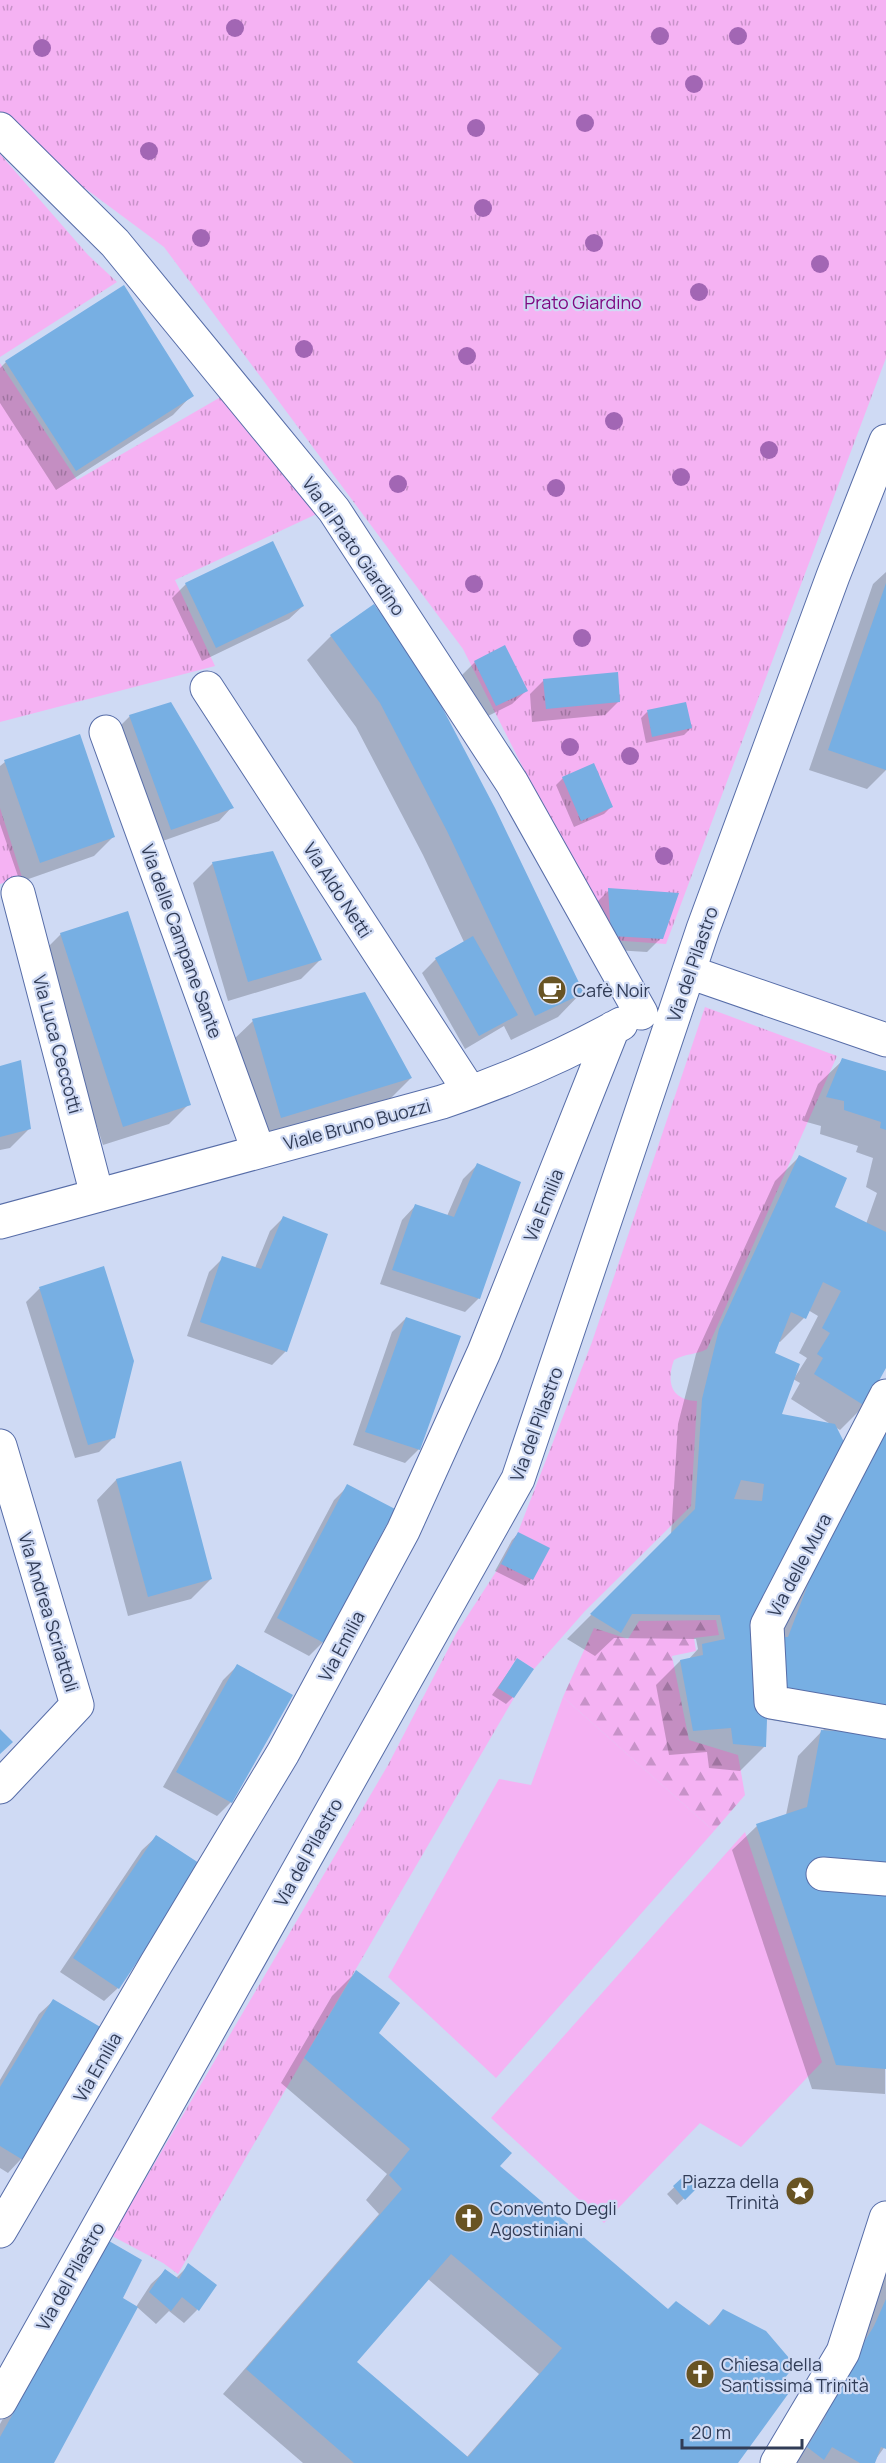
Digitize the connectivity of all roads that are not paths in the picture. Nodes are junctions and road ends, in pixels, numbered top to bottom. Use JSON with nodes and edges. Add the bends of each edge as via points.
{"nodes":[{"id":1,"x":0,"y":129,"type":"edge"},
{"id":2,"x":886,"y":441,"type":"edge"},
{"id":3,"x":207,"y":688,"type":"dead end"},
{"id":4,"x":105,"y":732,"type":"dead end"},
{"id":5,"x":18,"y":893,"type":"dead end"},
{"id":6,"x":689,"y":972,"type":"junction"},
{"id":7,"x":627,"y":1020,"type":"junction"},
{"id":8,"x":886,"y":1040,"type":"edge"},
{"id":9,"x":470,"y":1092,"type":"junction"},
{"id":10,"x":258,"y":1150,"type":"junction"},
{"id":11,"x":97,"y":1195,"type":"junction"},
{"id":12,"x":0,"y":1222,"type":"edge"},
{"id":13,"x":886,"y":1396,"type":"edge"},
{"id":14,"x":0,"y":1446,"type":"edge"},
{"id":15,"x":886,"y":1722,"type":"edge"},
{"id":16,"x":0,"y":1787,"type":"edge"},
{"id":17,"x":823,"y":1874,"type":"dead end"},
{"id":18,"x":886,"y":1879,"type":"edge"},
{"id":19,"x":886,"y":2218,"type":"edge"},
{"id":20,"x":0,"y":2231,"type":"edge"},
{"id":21,"x":0,"y":2402,"type":"edge"},
{"id":22,"x":777,"y":2463,"type":"edge"}],
"edges":[{"from":1,"to":7,"type":"street","name":"Via di Prato Giardino","via":[[116,243],[334,510],[512,783]]},
{"from":2,"to":6,"type":"street","name":"Via del Pilastro"},
{"from":3,"to":9,"type":"street","name":"Via Aldo Netti"},
{"from":4,"to":10,"type":"street","name":"Via delle Campane Sante"},
{"from":5,"to":11,"type":"street","name":"Via Luca Ceccotti"},
{"from":6,"to":7,"type":"street","name":"Viale Bruno Buozzi"},
{"from":6,"to":8,"type":"street"},
{"from":6,"to":21,"type":"street","name":"Via del Pilastro","via":[[518,1479]]},
{"from":7,"to":9,"type":"street","name":"Viale Bruno Buozzi","via":[[588,1042]]},
{"from":7,"to":20,"type":"street","name":"Via Emilia","via":[[403,1531],[283,1753]]},
{"from":9,"to":10,"type":"street","name":"Viale Bruno Buozzi"},
{"from":10,"to":11,"type":"street","name":"Viale Bruno Buozzi"},
{"from":11,"to":12,"type":"street","name":"Viale Bruno Buozzi"},
{"from":13,"to":15,"type":"street","name":"Via delle Mura","via":[[766,1625],[771,1702]]},
{"from":14,"to":16,"type":"street","name":"Via Andrea Scriattoli","via":[[77,1705]]},
{"from":17,"to":18,"type":"street"},
{"from":19,"to":22,"type":"street","via":[[843,2352]]}]}
